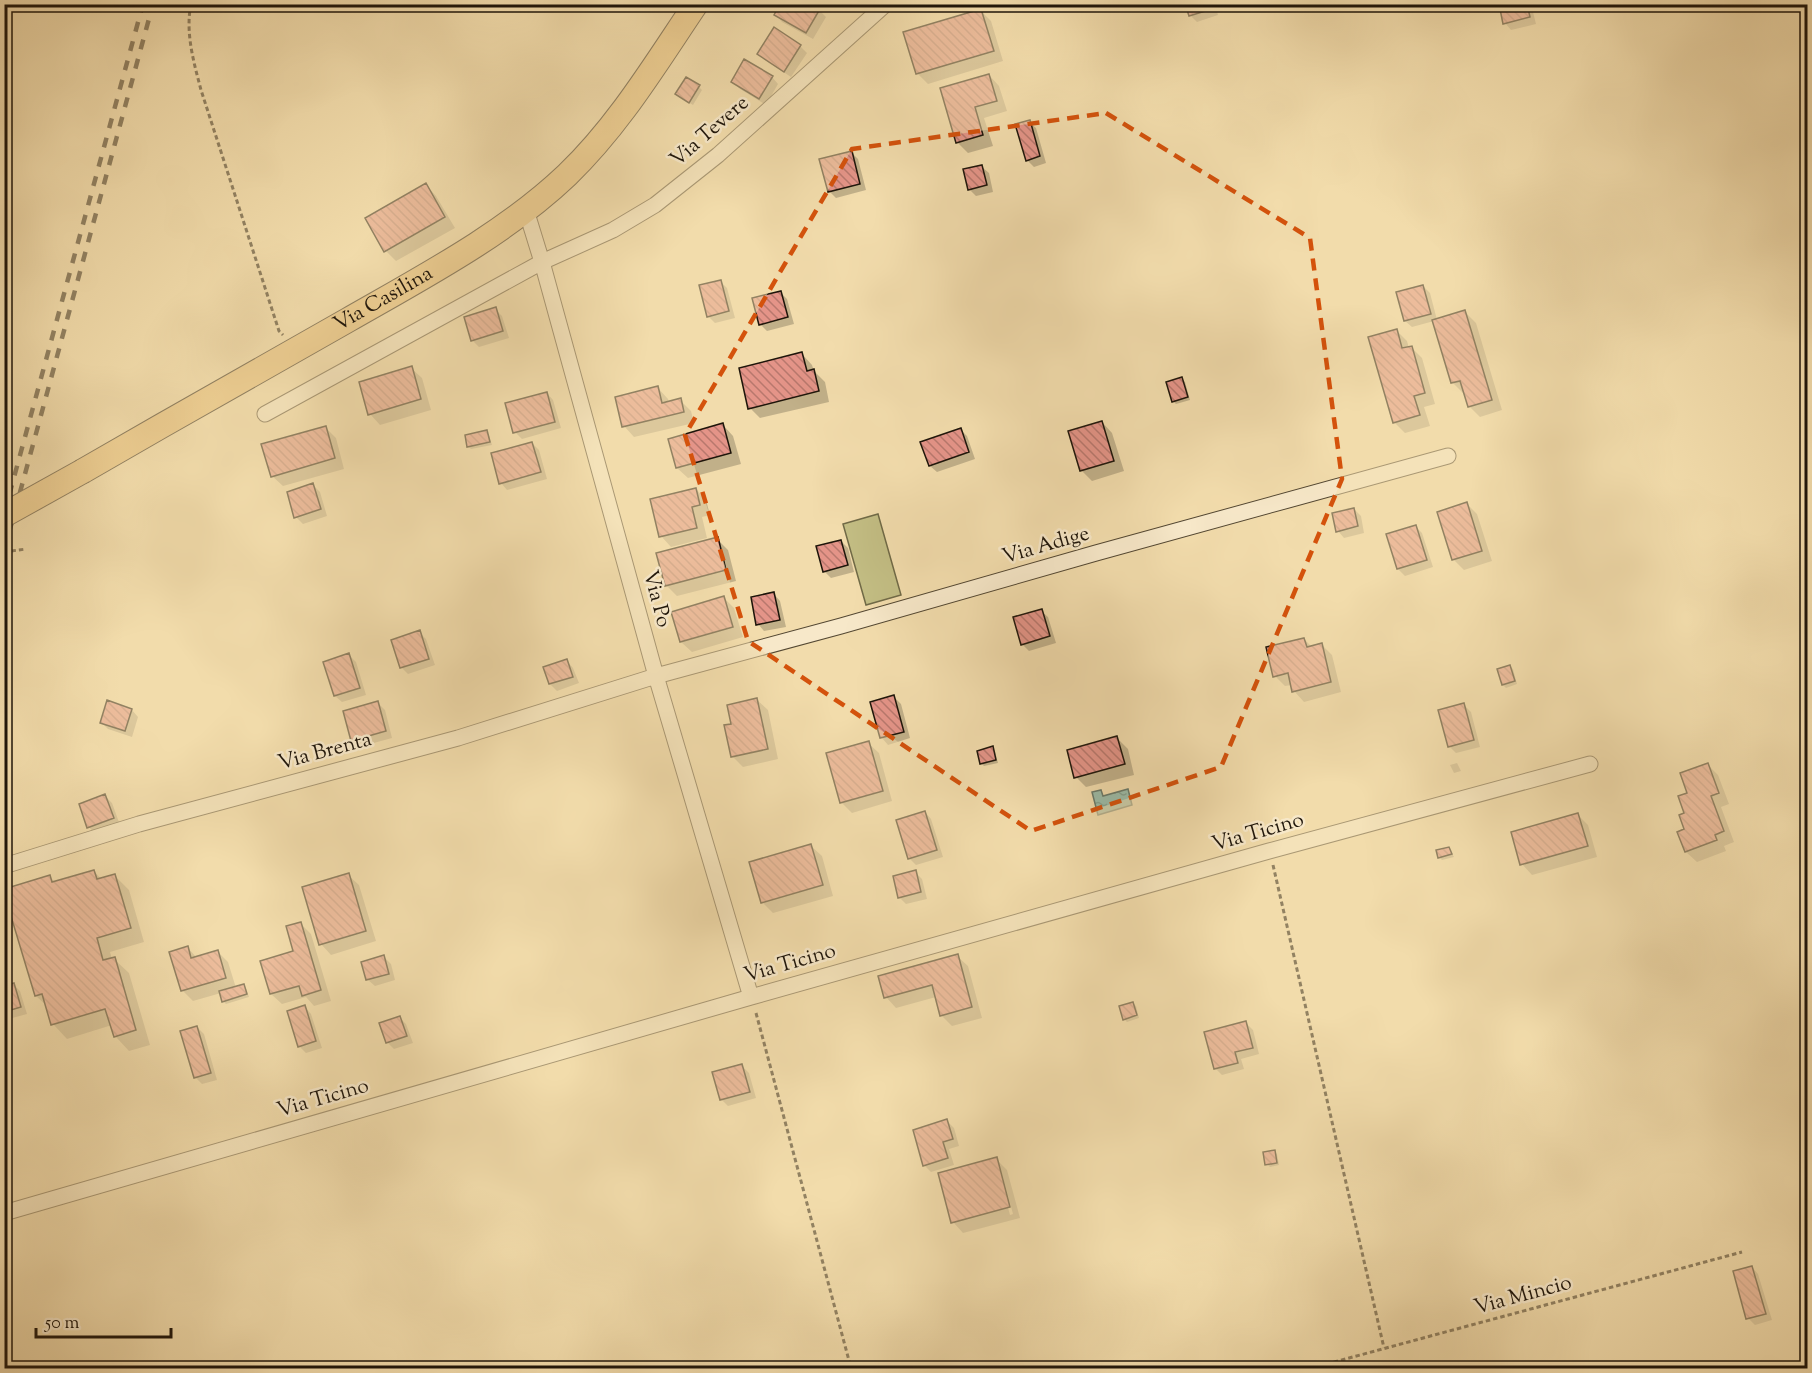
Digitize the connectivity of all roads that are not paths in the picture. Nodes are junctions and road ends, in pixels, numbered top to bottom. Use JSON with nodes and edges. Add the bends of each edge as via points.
{"nodes":[{"id":1,"x":696,"y":4,"type":"edge"},
{"id":2,"x":886,"y":4,"type":"edge"},
{"id":3,"x":526,"y":210,"type":"junction"},
{"id":4,"x":542,"y":262,"type":"junction"},
{"id":5,"x":265,"y":414,"type":"dead end"},
{"id":6,"x":1448,"y":456,"type":"dead end"},
{"id":7,"x":4,"y":515,"type":"edge"},
{"id":8,"x":656,"y":676,"type":"junction"},
{"id":9,"x":1590,"y":764,"type":"dead end"},
{"id":10,"x":4,"y":866,"type":"edge"},
{"id":11,"x":751,"y":997,"type":"junction"},
{"id":12,"x":4,"y":1212,"type":"edge"}],
"edges":[{"from":1,"to":3,"type":"main road","name":"Via Casilina","via":[[604,134],[572,170]]},
{"from":2,"to":4,"type":"street","name":"Via Tevere","via":[[718,155],[655,206]]},
{"from":3,"to":4,"type":"street","name":"Via Po"},
{"from":3,"to":7,"type":"main road","name":"Via Casilina","bridge":true,"via":[[454,257]]},
{"from":4,"to":5,"type":"street","name":"Via Tevere"},
{"from":4,"to":8,"type":"street","name":"Via Po"},
{"from":6,"to":8,"type":"street","name":"Via Adige"},
{"from":8,"to":10,"type":"street","name":"Via Brenta","via":[[458,738],[140,824]]},
{"from":8,"to":11,"type":"street","name":"Via Po"},
{"from":9,"to":11,"type":"street","name":"Via Ticino"},
{"from":11,"to":12,"type":"street","name":"Via Ticino"}]}
